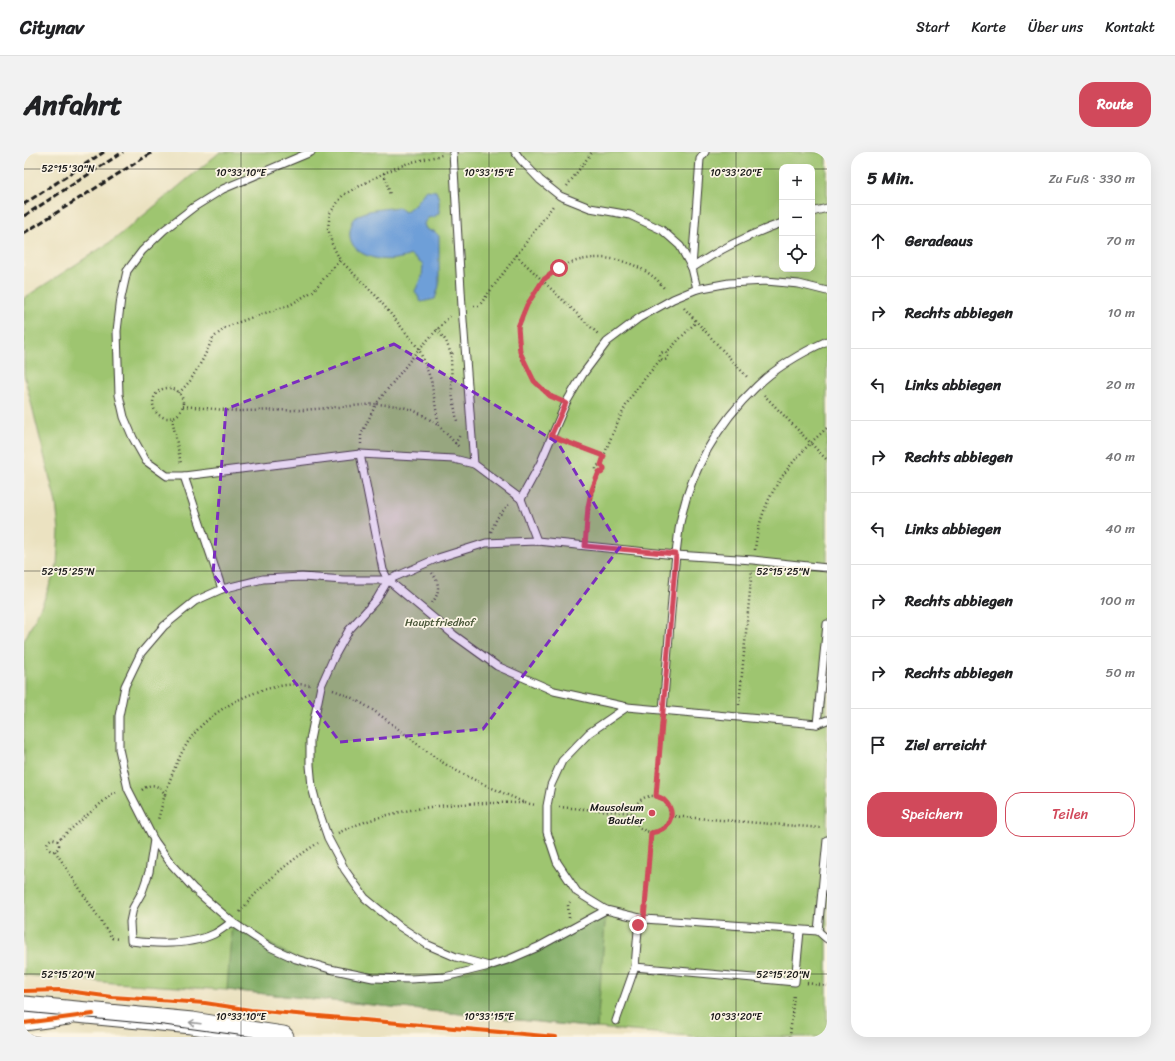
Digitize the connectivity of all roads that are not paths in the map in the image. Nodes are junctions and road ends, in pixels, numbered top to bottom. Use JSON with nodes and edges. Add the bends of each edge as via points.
{"nodes":[{"id":1,"x":311,"y":152,"type":"edge"},
{"id":2,"x":453,"y":152,"type":"edge"},
{"id":3,"x":515,"y":152,"type":"edge"},
{"id":4,"x":706,"y":152,"type":"edge"},
{"id":5,"x":827,"y":208,"type":"edge"},
{"id":6,"x":815,"y":211,"type":"edge"},
{"id":7,"x":779,"y":223,"type":"edge"},
{"id":8,"x":692,"y":268,"type":"junction"},
{"id":9,"x":697,"y":289,"type":"junction"},
{"id":10,"x":827,"y":291,"type":"edge"},
{"id":11,"x":827,"y":341,"type":"edge"},
{"id":12,"x":360,"y":454,"type":"junction"},
{"id":13,"x":474,"y":464,"type":"junction"},
{"id":14,"x":184,"y":476,"type":"junction"},
{"id":15,"x":518,"y":497,"type":"junction"},
{"id":16,"x":537,"y":541,"type":"junction"},
{"id":17,"x":676,"y":554,"type":"junction"},
{"id":18,"x":827,"y":568,"type":"edge"},
{"id":19,"x":388,"y":580,"type":"junction"},
{"id":20,"x":222,"y":589,"type":"junction"},
{"id":21,"x":827,"y":624,"type":"edge"},
{"id":22,"x":627,"y":707,"type":"junction"},
{"id":23,"x":662,"y":711,"type":"junction"},
{"id":24,"x":827,"y":720,"type":"edge"},
{"id":25,"x":817,"y":724,"type":"junction"},
{"id":26,"x":154,"y":840,"type":"junction"},
{"id":27,"x":827,"y":840,"type":"edge"},
{"id":28,"x":606,"y":910,"type":"junction"},
{"id":29,"x":642,"y":918,"type":"junction"},
{"id":30,"x":232,"y":922,"type":"junction"},
{"id":31,"x":800,"y":931,"type":"junction"},
{"id":32,"x":818,"y":931,"type":"junction"},
{"id":33,"x":827,"y":939,"type":"edge"},
{"id":34,"x":489,"y":966,"type":"junction"},
{"id":35,"x":635,"y":967,"type":"junction"},
{"id":36,"x":24,"y":1007,"type":"edge"},
{"id":37,"x":93,"y":1014,"type":"junction"},
{"id":38,"x":616,"y":1022,"type":"dead end"},
{"id":39,"x":24,"y":1023,"type":"edge"},
{"id":40,"x":283,"y":1037,"type":"edge"}],
"edges":[{"from":1,"to":14,"type":"lane","via":[[223,189],[194,207],[142,250],[127,271],[117,331],[119,395],[124,417],[146,461],[167,476]]},
{"from":2,"to":13,"type":"lane"},
{"from":3,"to":8,"type":"lane","via":[[540,180],[560,196],[590,208],[630,215],[662,230],[680,246]]},
{"from":4,"to":8,"type":"lane","via":[[700,159]]},
{"from":5,"to":6,"type":"lane"},
{"from":7,"to":8,"type":"lane","via":[[756,232]]},
{"from":8,"to":9,"type":"lane"},
{"from":9,"to":10,"type":"lane","via":[[729,283],[766,281],[799,284]]},
{"from":9,"to":15,"type":"lane","via":[[639,318],[607,342],[583,374],[566,403],[540,464]]},
{"from":11,"to":17,"type":"lane","via":[[792,359],[756,386],[728,418],[707,450],[691,486],[680,522]]},
{"from":12,"to":13,"type":"lane","via":[[454,459]]},
{"from":12,"to":14,"type":"lane"},
{"from":12,"to":19,"type":"lane","via":[[383,570]]},
{"from":13,"to":15,"type":"lane"},
{"from":14,"to":20,"type":"lane"},
{"from":15,"to":16,"type":"lane"},
{"from":16,"to":17,"type":"lane"},
{"from":16,"to":19,"type":"lane","via":[[486,543],[438,558]]},
{"from":17,"to":18,"type":"lane"},
{"from":17,"to":23,"type":"lane"},
{"from":19,"to":20,"type":"lane","via":[[302,577],[262,580]]},
{"from":19,"to":22,"type":"lane","via":[[454,635],[497,666],[554,691]]},
{"from":19,"to":34,"type":"lane","via":[[377,599],[349,630],[321,686],[310,740],[312,787],[328,838],[345,870],[365,898],[398,926],[428,945],[456,957]]},
{"from":20,"to":26,"type":"lane","via":[[194,601],[164,626],[141,653],[125,686],[119,716],[119,749],[128,789]]},
{"from":21,"to":25,"type":"lane"},
{"from":22,"to":23,"type":"lane"},
{"from":22,"to":28,"type":"lane","via":[[589,733],[562,761],[551,785],[547,806],[547,832],[557,862],[577,892]]},
{"from":23,"to":25,"type":"lane"},
{"from":24,"to":25,"type":"lane"},
{"from":26,"to":30,"type":"lane","via":[[194,889]]},
{"from":26,"to":30,"type":"lane","via":[[149,872],[130,922],[131,941],[192,941],[213,934]]},
{"from":27,"to":32,"type":"lane"},
{"from":28,"to":29,"type":"lane"},
{"from":28,"to":34,"type":"lane","via":[[538,947]]},
{"from":29,"to":31,"type":"lane"},
{"from":29,"to":35,"type":"lane"},
{"from":30,"to":34,"type":"lane","via":[[270,947],[296,959],[373,978],[445,977]]},
{"from":31,"to":32,"type":"lane"},
{"from":31,"to":35,"type":"lane","via":[[796,982]]},
{"from":32,"to":33,"type":"lane"},
{"from":35,"to":38,"type":"lane"},
{"from":36,"to":37,"type":"main road"},
{"from":37,"to":39,"type":"street"},
{"from":40,"to":37,"type":"main road","one_way":true,"via":[[192,1023]]}]}
